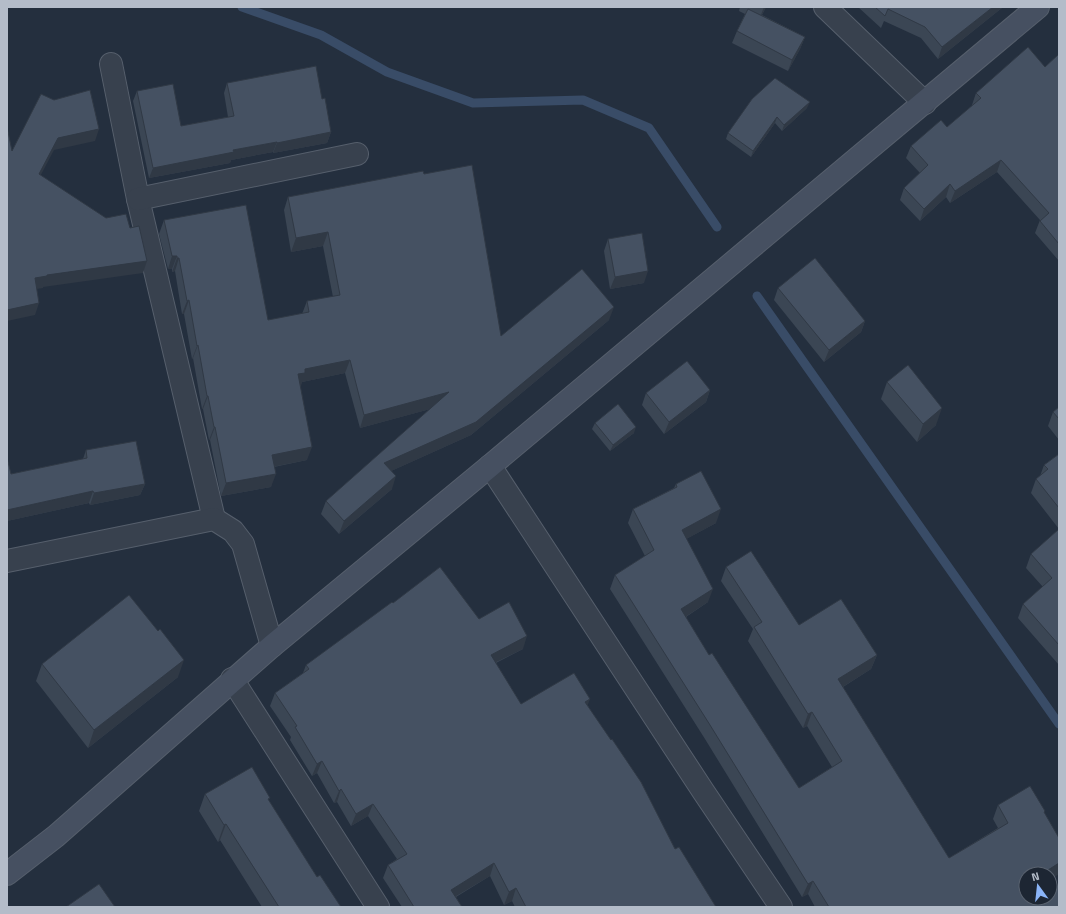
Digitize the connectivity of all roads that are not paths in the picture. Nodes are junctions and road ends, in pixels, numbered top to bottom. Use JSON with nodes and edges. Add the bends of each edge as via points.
{"nodes":[{"id":1,"x":825,"y":7,"type":"edge"},
{"id":2,"x":1038,"y":7,"type":"edge"},
{"id":3,"x":111,"y":64,"type":"dead end"},
{"id":4,"x":925,"y":103,"type":"junction"},
{"id":5,"x":356,"y":154,"type":"dead end"},
{"id":6,"x":138,"y":199,"type":"junction"},
{"id":7,"x":490,"y":466,"type":"junction"},
{"id":8,"x":214,"y":519,"type":"junction"},
{"id":9,"x":7,"y":561,"type":"edge"},
{"id":10,"x":272,"y":646,"type":"junction"},
{"id":11,"x":232,"y":679,"type":"junction"},
{"id":12,"x":7,"y":874,"type":"edge"},
{"id":13,"x":378,"y":907,"type":"edge"},
{"id":14,"x":781,"y":907,"type":"edge"}],
"edges":[{"from":1,"to":4,"type":"street"},
{"from":2,"to":4,"type":"street"},
{"from":3,"to":6,"type":"street"},
{"from":4,"to":7,"type":"street"},
{"from":5,"to":6,"type":"street"},
{"from":6,"to":8,"type":"street"},
{"from":7,"to":10,"type":"street"},
{"from":7,"to":14,"type":"street","via":[[702,791]]},
{"from":8,"to":9,"type":"street"},
{"from":8,"to":10,"type":"street","via":[[233,531],[243,544]]},
{"from":10,"to":11,"type":"street"},
{"from":11,"to":12,"type":"street","via":[[62,831]]},
{"from":11,"to":13,"type":"street"}]}
